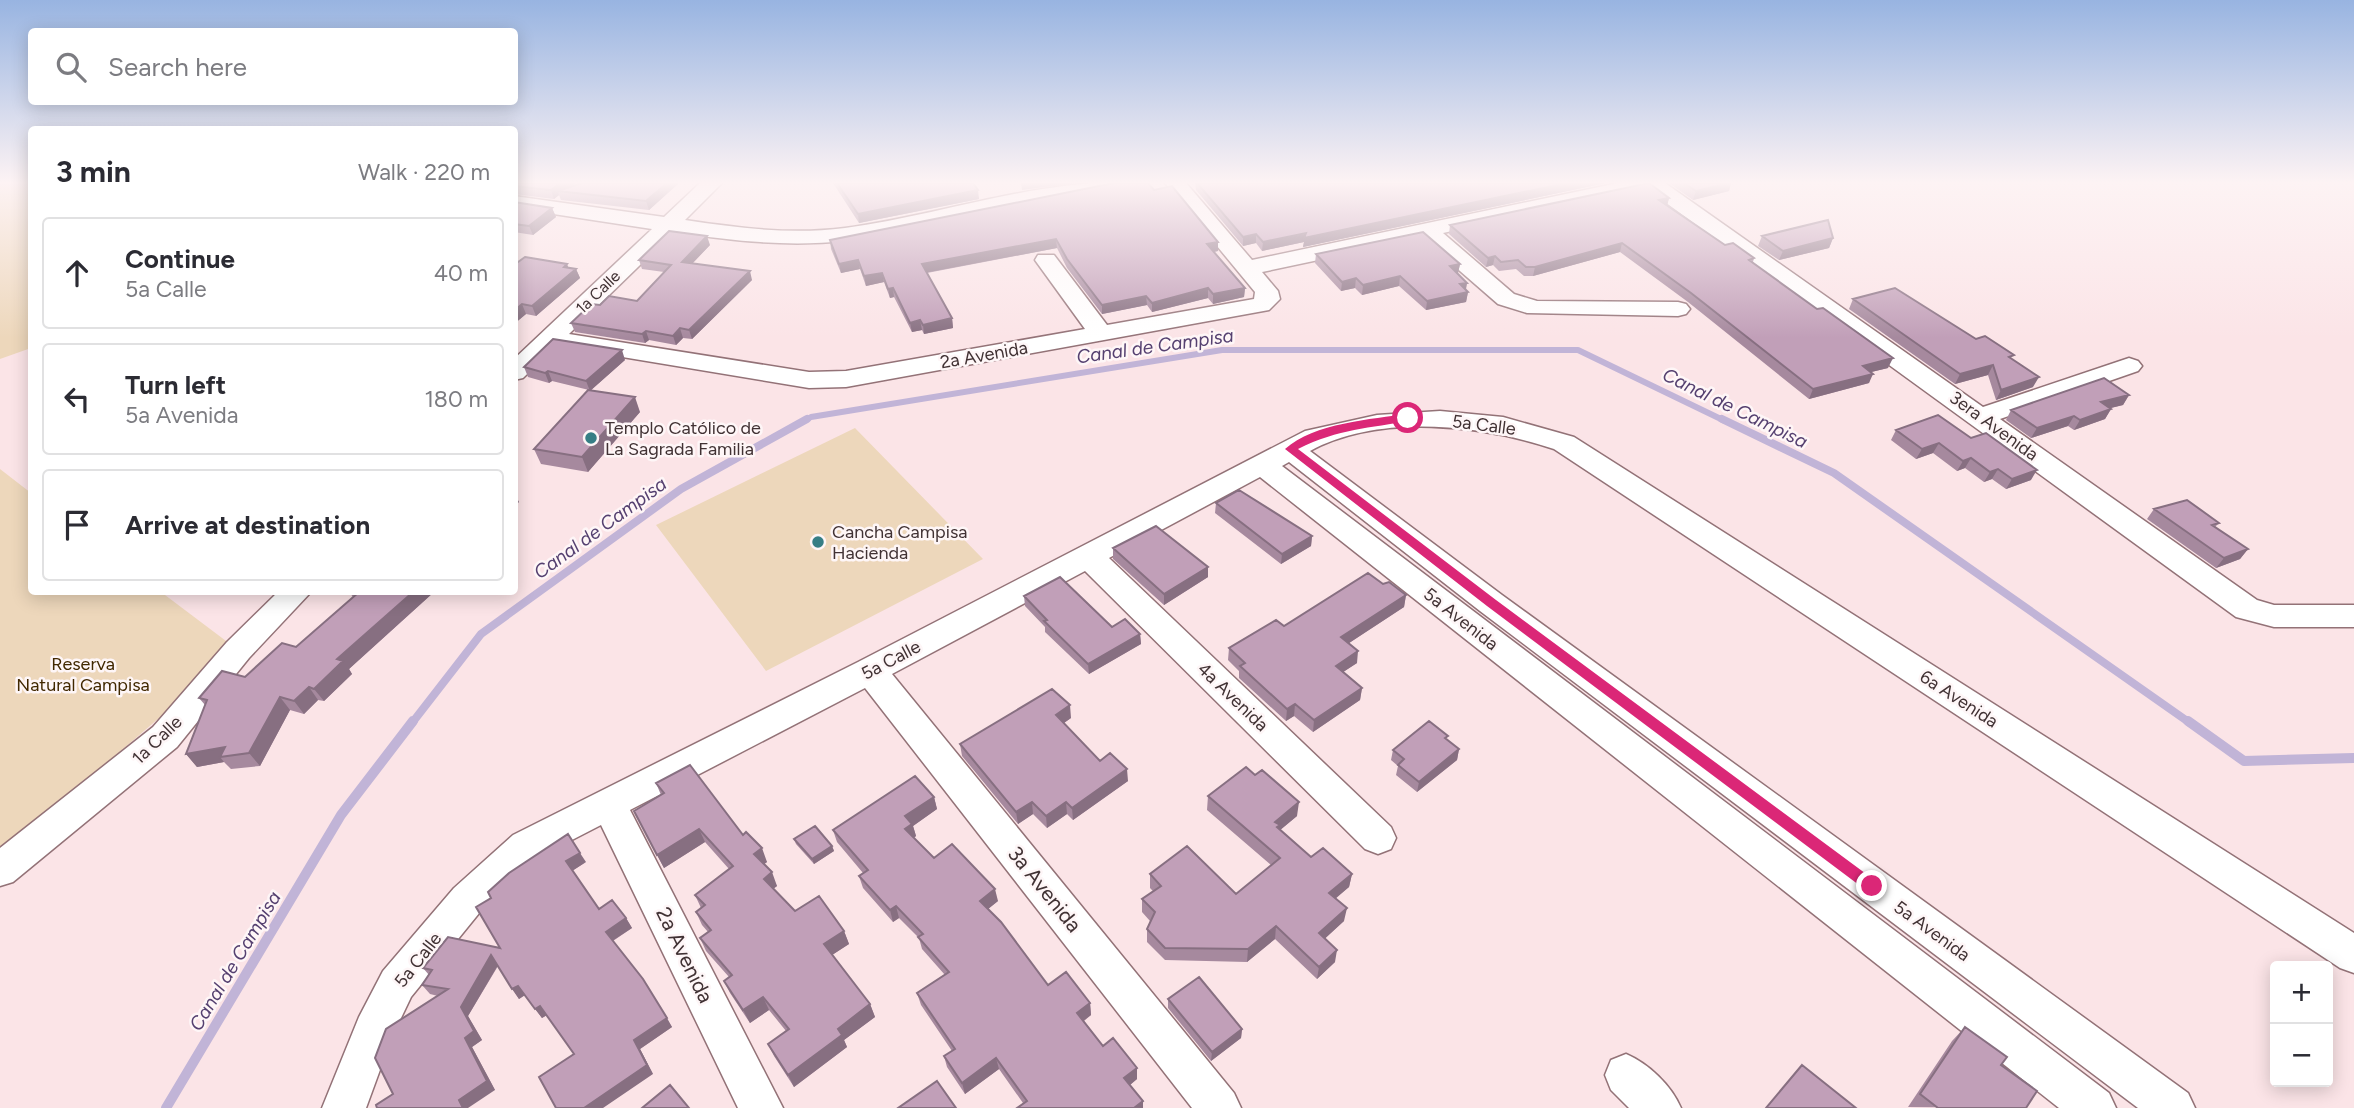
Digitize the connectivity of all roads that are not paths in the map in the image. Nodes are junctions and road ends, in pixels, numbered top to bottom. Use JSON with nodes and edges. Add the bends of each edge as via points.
{"nodes":[{"id":1,"x":657,"y":235,"type":"edge"},
{"id":2,"x":741,"y":235,"type":"edge"},
{"id":3,"x":840,"y":235,"type":"edge"},
{"id":4,"x":1219,"y":235,"type":"edge"},
{"id":5,"x":1404,"y":235,"type":"edge"},
{"id":6,"x":1432,"y":235,"type":"edge"},
{"id":7,"x":1724,"y":235,"type":"edge"},
{"id":8,"x":1046,"y":260,"type":"dead end"},
{"id":9,"x":1248,"y":268,"type":"junction"},
{"id":10,"x":1678,"y":309,"type":"dead end"},
{"id":11,"x":1102,"y":335,"type":"junction"},
{"id":12,"x":549,"y":338,"type":"junction"},
{"id":13,"x":2129,"y":366,"type":"dead end"},
{"id":14,"x":518,"y":369,"type":"edge"},
{"id":15,"x":1982,"y":416,"type":"junction"},
{"id":16,"x":1564,"y":443,"type":"joint"},
{"id":17,"x":1275,"y":456,"type":"junction"},
{"id":18,"x":1087,"y":555,"type":"junction"},
{"id":19,"x":293,"y":595,"type":"edge"},
{"id":20,"x":1478,"y":613,"type":"junction"},
{"id":21,"x":2354,"y":615,"type":"edge"},
{"id":22,"x":870,"y":671,"type":"junction"},
{"id":23,"x":608,"y":802,"type":"junction"},
{"id":24,"x":1378,"y":838,"type":"dead end"},
{"id":25,"x":0,"y":870,"type":"edge"},
{"id":26,"x":1872,"y":886,"type":"junction"},
{"id":27,"x":1845,"y":916,"type":"junction"},
{"id":28,"x":2354,"y":955,"type":"edge"},
{"id":29,"x":1626,"y":1075,"type":"dead end"},
{"id":30,"x":344,"y":1108,"type":"edge"},
{"id":31,"x":761,"y":1108,"type":"edge"},
{"id":32,"x":1219,"y":1108,"type":"edge"},
{"id":33,"x":1660,"y":1108,"type":"edge"},
{"id":34,"x":2094,"y":1108,"type":"edge"},
{"id":35,"x":2173,"y":1108,"type":"edge"}],
"edges":[{"from":1,"to":12,"type":"street","name":"1a Calle"},
{"from":2,"to":3,"type":"street"},
{"from":4,"to":9,"type":"street","name":"2a Avenida"},
{"from":5,"to":9,"type":"street"},
{"from":6,"to":10,"type":"street","via":[[1507,299],[1519,304]]},
{"from":7,"to":15,"type":"street","name":"3era Avenida"},
{"from":8,"to":11,"type":"street"},
{"from":9,"to":11,"type":"street","name":"2a Avenida","via":[[1266,290],[1268,299],[1261,305]]},
{"from":11,"to":12,"type":"street","name":"2a Avenida","via":[[846,379],[808,380]]},
{"from":12,"to":14,"type":"street","name":"1a Calle"},
{"from":13,"to":15,"type":"street"},
{"from":15,"to":21,"type":"street","name":"3era Avenida","via":[[2247,609],[2274,616]]},
{"from":16,"to":17,"type":"street","name":"5a Calle","via":[[1499,424],[1408,418],[1354,425]]},
{"from":16,"to":28,"type":"street","name":"6a Avenida"},
{"from":17,"to":18,"type":"street","name":"5a Calle"},
{"from":17,"to":20,"type":"street","name":"5a Avenida"},
{"from":18,"to":22,"type":"street","name":"5a Calle"},
{"from":18,"to":24,"type":"street","name":"4a Avenida"},
{"from":19,"to":25,"type":"street","name":"1a Calle","via":[[238,650],[165,737]]},
{"from":20,"to":26,"type":"street","name":"5a Avenida"},
{"from":20,"to":27,"type":"street","name":"5a Avenida"},
{"from":22,"to":23,"type":"street","name":"5a Calle"},
{"from":22,"to":32,"type":"street","name":"3a Avenida"},
{"from":23,"to":30,"type":"street","name":"5a Calle","via":[[526,846],[467,900],[397,984]]},
{"from":23,"to":31,"type":"street","name":"2a Avenida"},
{"from":26,"to":27,"type":"street"},
{"from":26,"to":35,"type":"street","name":"5a Avenida"},
{"from":27,"to":34,"type":"street","name":"5a Avenida"},
{"from":29,"to":33,"type":"street"}]}
